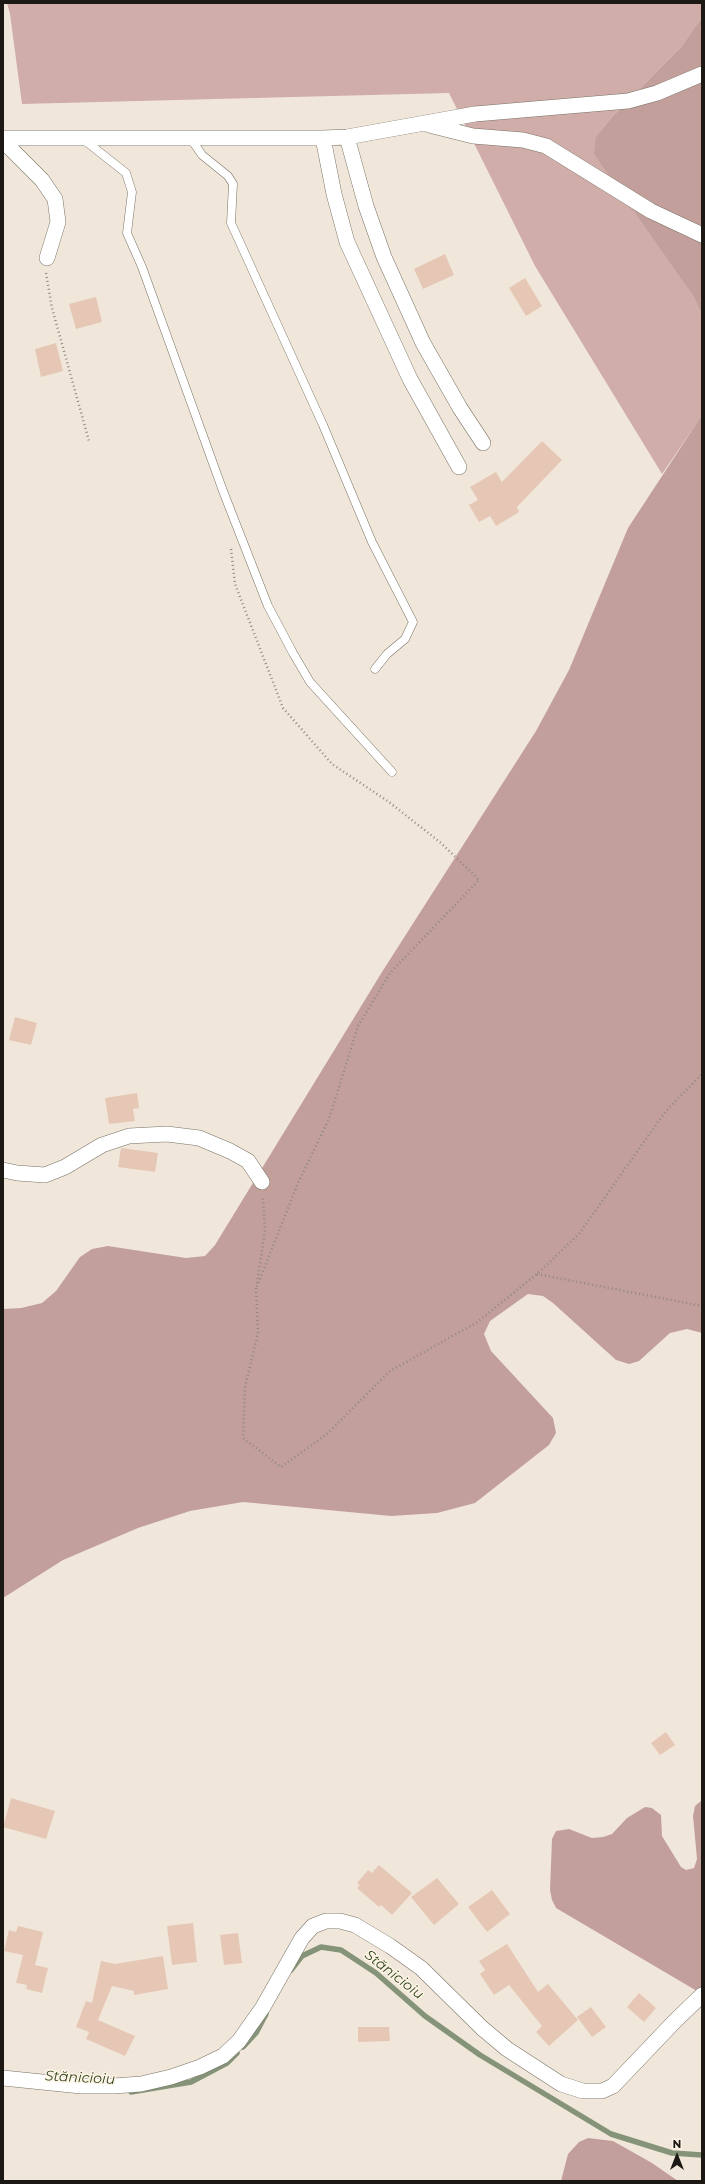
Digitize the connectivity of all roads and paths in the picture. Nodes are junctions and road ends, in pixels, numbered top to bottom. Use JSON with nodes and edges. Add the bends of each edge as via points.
{"nodes":[{"id":1,"x":702,"y":74,"type":"edge"},
{"id":2,"x":424,"y":124,"type":"junction"},
{"id":3,"x":347,"y":137,"type":"junction"},
{"id":4,"x":323,"y":138,"type":"junction"},
{"id":5,"x":83,"y":139,"type":"junction"},
{"id":6,"x":191,"y":139,"type":"junction"},
{"id":7,"x":3,"y":140,"type":"edge"},
{"id":8,"x":702,"y":236,"type":"edge"},
{"id":9,"x":47,"y":258,"type":"joint"},
{"id":10,"x":89,"y":441,"type":"dead end"},
{"id":11,"x":483,"y":443,"type":"dead end"},
{"id":12,"x":459,"y":467,"type":"dead end"},
{"id":13,"x":231,"y":541,"type":"dead end"},
{"id":14,"x":375,"y":669,"type":"dead end"},
{"id":15,"x":392,"y":772,"type":"dead end"},
{"id":16,"x":702,"y":1074,"type":"edge"},
{"id":17,"x":3,"y":1170,"type":"edge"},
{"id":18,"x":262,"y":1182,"type":"joint"},
{"id":19,"x":537,"y":1274,"type":"junction"},
{"id":20,"x":256,"y":1289,"type":"junction"},
{"id":21,"x":702,"y":1306,"type":"edge"},
{"id":22,"x":702,"y":1995,"type":"edge"},
{"id":23,"x":3,"y":2078,"type":"edge"}],
"edges":[{"from":1,"to":2,"type":"street","via":[[657,93],[628,101],[475,114]]},
{"from":2,"to":3,"type":"street"},
{"from":2,"to":8,"type":"street","via":[[473,136],[523,140],[546,146],[651,211]]},
{"from":3,"to":4,"type":"street"},
{"from":3,"to":11,"type":"street","via":[[366,206],[384,257],[423,343]]},
{"from":4,"to":6,"type":"street"},
{"from":4,"to":12,"type":"street","via":[[347,242],[410,379]]},
{"from":5,"to":6,"type":"street"},
{"from":5,"to":7,"type":"street"},
{"from":5,"to":15,"type":"lane","via":[[126,173],[132,192],[127,233],[142,267],[223,491],[268,606],[310,682]]},
{"from":6,"to":14,"type":"lane","via":[[202,155],[228,176],[233,184],[231,223],[324,425],[372,542],[413,622],[405,639],[387,654]]},
{"from":7,"to":9,"type":"street","via":[[42,180],[55,199],[58,222]]},
{"from":9,"to":10,"type":"path","via":[[46,275],[52,308]]},
{"from":13,"to":20,"type":"path","via":[[235,584],[283,708],[332,764],[389,802],[441,843],[479,880],[390,973],[358,1026],[329,1119],[298,1183]]},
{"from":16,"to":19,"type":"path","via":[[665,1112],[579,1234]]},
{"from":17,"to":18,"type":"street","via":[[45,1175],[65,1167],[102,1145],[129,1136],[167,1134],[199,1138],[230,1151],[248,1161]]},
{"from":18,"to":20,"type":"path","via":[[265,1231]]},
{"from":19,"to":20,"type":"path","via":[[476,1323],[390,1371],[327,1434],[281,1467],[243,1438],[245,1387],[258,1333]]},
{"from":19,"to":21,"type":"path"},
{"from":22,"to":23,"type":"street","via":[[613,2086],[602,2091],[583,2091],[561,2084],[507,2049],[421,1968],[390,1946],[355,1925],[326,1921],[313,1926],[302,1938],[263,2007],[239,2040],[223,2056],[171,2077],[141,2084],[73,2086]]}]}
